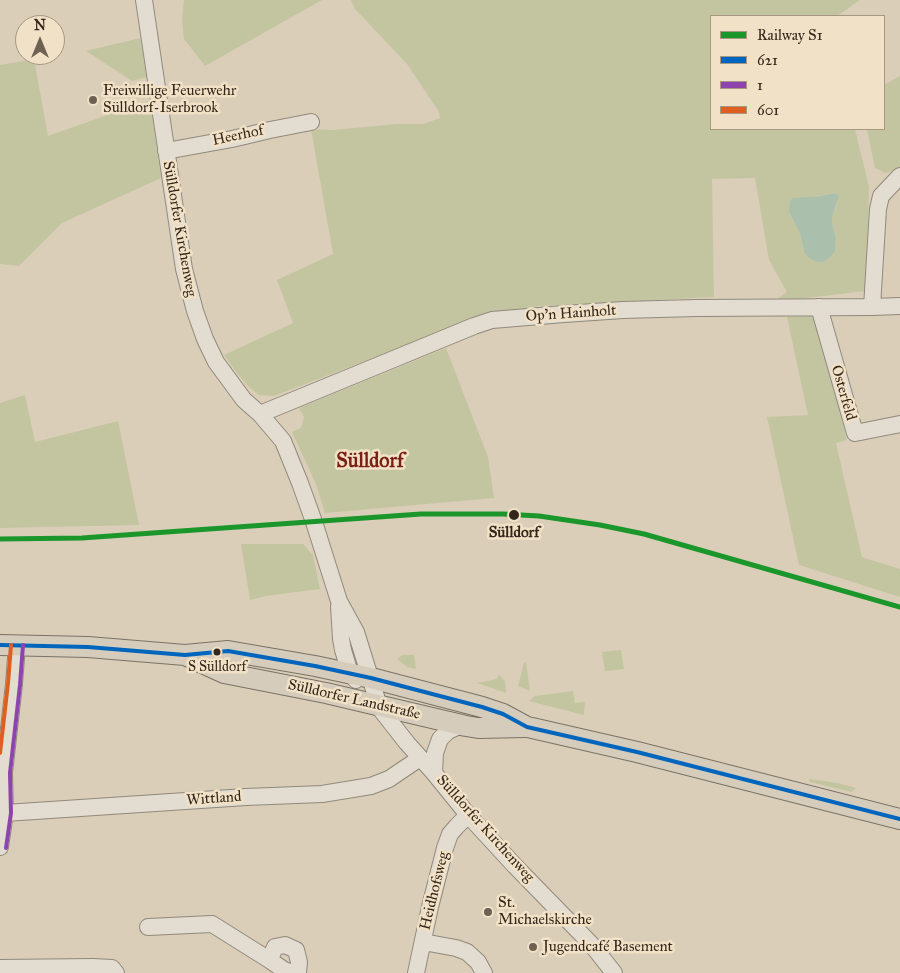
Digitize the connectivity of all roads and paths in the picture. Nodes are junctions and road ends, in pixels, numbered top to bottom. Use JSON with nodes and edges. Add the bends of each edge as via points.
{"nodes":[{"id":1,"x":144,"y":0,"type":"edge"},
{"id":2,"x":311,"y":122,"type":"dead end"},
{"id":3,"x":166,"y":150,"type":"junction"},
{"id":4,"x":900,"y":176,"type":"edge"},
{"id":5,"x":900,"y":306,"type":"edge"},
{"id":6,"x":819,"y":307,"type":"junction"},
{"id":7,"x":872,"y":307,"type":"junction"},
{"id":8,"x":260,"y":414,"type":"junction"},
{"id":9,"x":900,"y":424,"type":"edge"},
{"id":10,"x":339,"y":602,"type":"junction"},
{"id":11,"x":8,"y":645,"type":"edge"},
{"id":12,"x":185,"y":655,"type":"junction"},
{"id":13,"x":350,"y":673,"type":"junction"},
{"id":14,"x":371,"y":678,"type":"junction"},
{"id":15,"x":379,"y":706,"type":"junction"},
{"id":16,"x":466,"y":726,"type":"junction"},
{"id":17,"x":527,"y":727,"type":"junction"},
{"id":18,"x":420,"y":758,"type":"junction"},
{"id":19,"x":434,"y":773,"type":"junction"},
{"id":20,"x":2,"y":814,"type":"edge"},
{"id":21,"x":468,"y":816,"type":"junction"},
{"id":22,"x":900,"y":819,"type":"edge"},
{"id":23,"x":0,"y":847,"type":"edge"},
{"id":24,"x":148,"y":927,"type":"dead end"},
{"id":25,"x":423,"y":942,"type":"junction"},
{"id":26,"x":0,"y":968,"type":"edge"},
{"id":27,"x":79,"y":970,"type":"edge"},
{"id":28,"x":286,"y":970,"type":"edge"},
{"id":29,"x":116,"y":973,"type":"edge"},
{"id":30,"x":416,"y":973,"type":"edge"},
{"id":31,"x":484,"y":973,"type":"edge"},
{"id":32,"x":614,"y":973,"type":"edge"}],
"edges":[{"from":1,"to":3,"type":"street","name":"Sülldorfer Kirchenweg"},
{"from":2,"to":3,"type":"street","name":"Heerhof"},
{"from":3,"to":8,"type":"street","name":"Sülldorfer Kirchenweg","via":[[184,270],[195,311],[216,362],[244,400]]},
{"from":4,"to":7,"type":"street","via":[[881,196],[878,209]]},
{"from":5,"to":7,"type":"street","name":"Op'n Hainholt"},
{"from":6,"to":7,"type":"street","name":"Op'n Hainholt"},
{"from":6,"to":8,"type":"street","name":"Op'n Hainholt","via":[[623,310],[492,320]]},
{"from":6,"to":9,"type":"street","name":"Osterfeld","via":[[855,433]]},
{"from":8,"to":10,"type":"street","name":"Sülldorfer Kirchenweg","via":[[283,441],[306,499]]},
{"from":10,"to":13,"type":"street","name":"Sülldorfer Kirchenweg","via":[[341,639]]},
{"from":10,"to":14,"type":"street","name":"Sülldorfer Kirchenweg","via":[[356,632]]},
{"from":11,"to":12,"type":"main road","name":"Sülldorfer Landstraße"},
{"from":11,"to":20,"type":"street","via":[[14,684]]},
{"from":12,"to":13,"type":"main road","name":"Sülldorfer Landstraße","via":[[228,651]]},
{"from":12,"to":15,"type":"main road","name":"Sülldorfer Landstraße","via":[[224,673]]},
{"from":13,"to":14,"type":"main road","name":"Sülldorfer Landstraße"},
{"from":13,"to":15,"type":"street","name":"Sülldorfer Kirchenweg"},
{"from":14,"to":15,"type":"street","name":"Sülldorfer Kirchenweg"},
{"from":14,"to":17,"type":"main road","name":"Sülldorfer Landstraße","via":[[482,707]]},
{"from":15,"to":16,"type":"main road","name":"Sülldorfer Landstraße"},
{"from":15,"to":18,"type":"street","name":"Sülldorfer Kirchenweg"},
{"from":16,"to":17,"type":"main road","name":"Sülldorfer Landstraße"},
{"from":16,"to":19,"type":"street","via":[[448,731],[440,739]]},
{"from":17,"to":22,"type":"main road","name":"Sülldorfer Landstraße"},
{"from":18,"to":19,"type":"street","name":"Sülldorfer Kirchenweg"},
{"from":18,"to":20,"type":"street","name":"Wittland","via":[[371,786],[322,794]]},
{"from":19,"to":21,"type":"street","name":"Sülldorfer Kirchenweg"},
{"from":20,"to":23,"type":"street"},
{"from":21,"to":25,"type":"street","name":"Heidhofsweg","via":[[450,834],[445,848]]},
{"from":21,"to":32,"type":"street","name":"Sülldorfer Kirchenweg","via":[[592,945]]},
{"from":24,"to":28,"type":"street","via":[[212,924]]},
{"from":25,"to":30,"type":"street","name":"Heidhofsweg"},
{"from":25,"to":31,"type":"street","via":[[467,952]]},
{"from":26,"to":27,"type":"street"},
{"from":27,"to":29,"type":"street","via":[[112,968]]}]}
